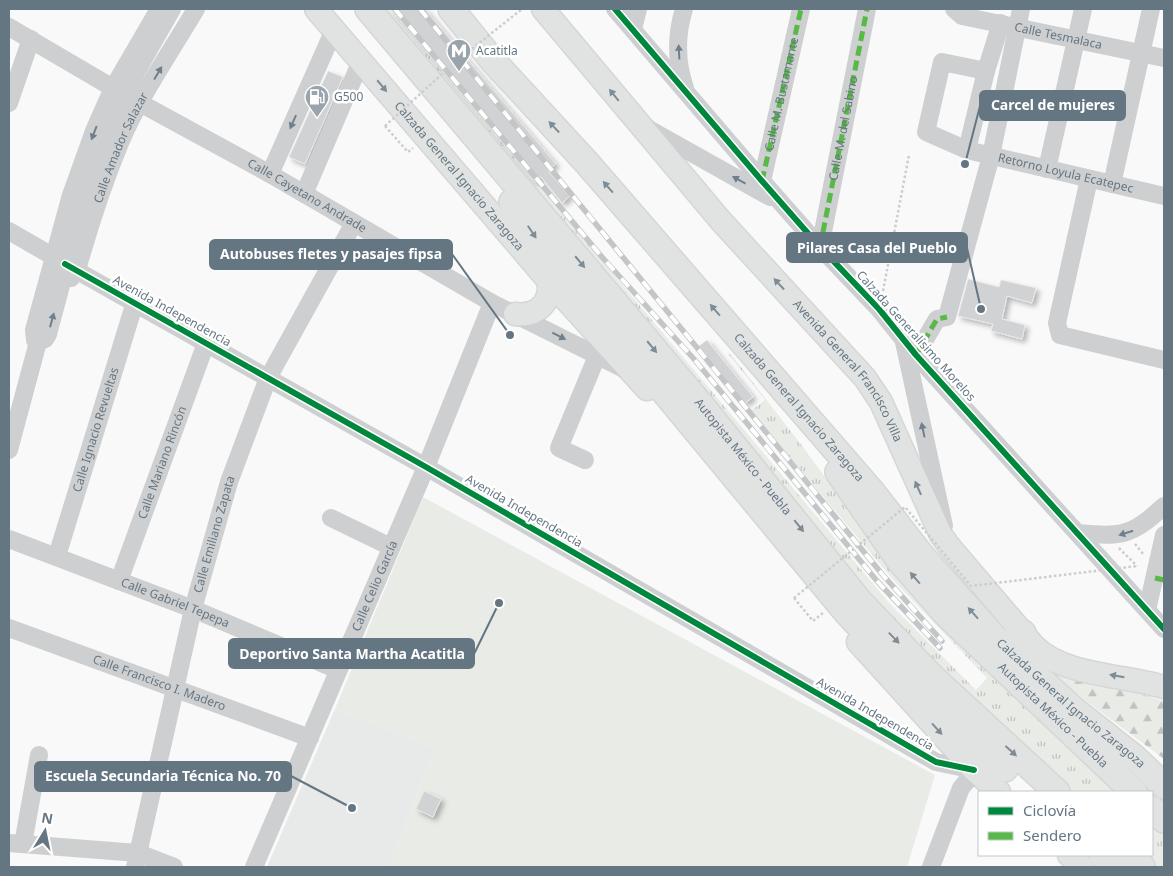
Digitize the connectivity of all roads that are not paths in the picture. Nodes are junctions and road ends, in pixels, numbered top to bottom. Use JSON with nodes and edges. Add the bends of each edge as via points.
{"nodes":[{"id":1,"x":159,"y":9,"type":"edge"},
{"id":2,"x":172,"y":9,"type":"edge"},
{"id":3,"x":196,"y":9,"type":"edge"},
{"id":4,"x":316,"y":9,"type":"edge"},
{"id":5,"x":368,"y":9,"type":"edge"},
{"id":6,"x":451,"y":9,"type":"edge"},
{"id":7,"x":543,"y":9,"type":"edge"},
{"id":8,"x":615,"y":9,"type":"edge"},
{"id":9,"x":638,"y":9,"type":"edge"},
{"id":10,"x":684,"y":9,"type":"edge"},
{"id":11,"x":801,"y":9,"type":"edge"},
{"id":12,"x":867,"y":9,"type":"edge"},
{"id":13,"x":954,"y":9,"type":"edge"},
{"id":14,"x":1020,"y":9,"type":"edge"},
{"id":15,"x":1083,"y":9,"type":"edge"},
{"id":16,"x":1151,"y":9,"type":"edge"},
{"id":17,"x":1009,"y":25,"type":"junction"},
{"id":18,"x":9,"y":27,"type":"edge"},
{"id":19,"x":633,"y":29,"type":"junction"},
{"id":20,"x":334,"y":30,"type":"junction"},
{"id":21,"x":31,"y":39,"type":"junction"},
{"id":22,"x":1076,"y":40,"type":"junction"},
{"id":23,"x":1141,"y":54,"type":"junction"},
{"id":24,"x":1164,"y":58,"type":"edge"},
{"id":25,"x":361,"y":61,"type":"junction"},
{"id":26,"x":986,"y":71,"type":"junction"},
{"id":27,"x":113,"y":88,"type":"junction"},
{"id":28,"x":688,"y":95,"type":"junction"},
{"id":29,"x":9,"y":102,"type":"edge"},
{"id":30,"x":140,"y":103,"type":"junction"},
{"id":31,"x":448,"y":104,"type":"junction"},
{"id":32,"x":637,"y":122,"type":"junction"},
{"id":33,"x":967,"y":150,"type":"junction"},
{"id":34,"x":991,"y":156,"type":"junction"},
{"id":35,"x":1047,"y":169,"type":"junction"},
{"id":36,"x":270,"y":174,"type":"junction"},
{"id":37,"x":1089,"y":179,"type":"junction"},
{"id":38,"x":762,"y":181,"type":"junction"},
{"id":39,"x":1112,"y":184,"type":"junction"},
{"id":40,"x":304,"y":194,"type":"junction"},
{"id":41,"x":1164,"y":196,"type":"edge"},
{"id":42,"x":782,"y":204,"type":"junction"},
{"id":43,"x":354,"y":223,"type":"junction"},
{"id":44,"x":9,"y":231,"type":"edge"},
{"id":45,"x":820,"y":247,"type":"junction"},
{"id":46,"x":65,"y":264,"type":"junction"},
{"id":47,"x":548,"y":280,"type":"junction"},
{"id":48,"x":53,"y":290,"type":"junction"},
{"id":49,"x":135,"y":302,"type":"junction"},
{"id":50,"x":492,"y":303,"type":"junction"},
{"id":51,"x":515,"y":314,"type":"junction"},
{"id":52,"x":903,"y":337,"type":"junction"},
{"id":53,"x":206,"y":343,"type":"junction"},
{"id":54,"x":916,"y":355,"type":"junction"},
{"id":55,"x":597,"y":356,"type":"junction"},
{"id":56,"x":1164,"y":360,"type":"edge"},
{"id":57,"x":633,"y":373,"type":"junction"},
{"id":58,"x":268,"y":378,"type":"junction"},
{"id":59,"x":668,"y":398,"type":"junction"},
{"id":60,"x":792,"y":401,"type":"junction"},
{"id":61,"x":9,"y":450,"type":"edge"},
{"id":62,"x":585,"y":460,"type":"dead end"},
{"id":63,"x":426,"y":467,"type":"junction"},
{"id":64,"x":1164,"y":506,"type":"edge"},
{"id":65,"x":331,"y":518,"type":"dead end"},
{"id":66,"x":1078,"y":532,"type":"junction"},
{"id":67,"x":1164,"y":535,"type":"edge"},
{"id":68,"x":9,"y":539,"type":"edge"},
{"id":69,"x":948,"y":546,"type":"junction"},
{"id":70,"x":391,"y":547,"type":"junction"},
{"id":71,"x":57,"y":556,"type":"junction"},
{"id":72,"x":1159,"y":575,"type":"edge"},
{"id":73,"x":119,"y":581,"type":"junction"},
{"id":74,"x":193,"y":609,"type":"junction"},
{"id":75,"x":1147,"y":610,"type":"junction"},
{"id":76,"x":9,"y":628,"type":"edge"},
{"id":77,"x":1164,"y":629,"type":"edge"},
{"id":78,"x":1014,"y":641,"type":"junction"},
{"id":79,"x":338,"y":670,"type":"junction"},
{"id":80,"x":1164,"y":687,"type":"edge"},
{"id":81,"x":174,"y":689,"type":"junction"},
{"id":82,"x":310,"y":738,"type":"junction"},
{"id":83,"x":39,"y":755,"type":"dead end"},
{"id":84,"x":982,"y":763,"type":"junction"},
{"id":85,"x":1164,"y":786,"type":"edge"},
{"id":86,"x":998,"y":791,"type":"edge"},
{"id":87,"x":1030,"y":791,"type":"edge"},
{"id":88,"x":1056,"y":791,"type":"edge"},
{"id":89,"x":1133,"y":791,"type":"edge"},
{"id":90,"x":1153,"y":810,"type":"edge"},
{"id":91,"x":1164,"y":820,"type":"edge"},
{"id":92,"x":16,"y":843,"type":"edge"},
{"id":93,"x":1070,"y":856,"type":"edge"},
{"id":94,"x":1103,"y":856,"type":"edge"},
{"id":95,"x":1129,"y":856,"type":"edge"},
{"id":96,"x":136,"y":860,"type":"edge"},
{"id":97,"x":174,"y":867,"type":"edge"},
{"id":98,"x":254,"y":867,"type":"edge"},
{"id":99,"x":931,"y":867,"type":"edge"},
{"id":100,"x":1083,"y":867,"type":"edge"},
{"id":101,"x":1116,"y":867,"type":"edge"},
{"id":102,"x":1142,"y":867,"type":"edge"}],
"edges":[{"from":1,"to":27,"type":"street","name":"Calle Amador Salazar"},
{"from":2,"to":46,"type":"street","name":"Calle Amador Salazar","via":[[127,89],[110,129]]},
{"from":30,"to":3,"type":"street","name":"Calle Amador Salazar","one_way":true},
{"from":4,"to":20,"type":"main road","name":"Calzada General Ignacio Zaragoza"},
{"from":5,"to":31,"type":"highway"},
{"from":60,"to":6,"type":"highway","name":"Calzada General Ignacio Zaragoza","one_way":true},
{"from":32,"to":7,"type":"main road","name":"Avenida General Francisco Villa","one_way":true},
{"from":8,"to":19,"type":"street","name":"Calzada Generalísimo Morelos"},
{"from":9,"to":19,"type":"street"},
{"from":28,"to":10,"type":"street","one_way":true,"via":[[678,49]]},
{"from":11,"to":38,"type":"street","name":"Calle M. Bustamante"},
{"from":12,"to":45,"type":"street","name":"Calle M. del Sabino"},
{"from":13,"to":17,"type":"street","name":"Calle Tesmalaca","via":[[962,16]]},
{"from":14,"to":17,"type":"street"},
{"from":15,"to":22,"type":"street"},
{"from":16,"to":23,"type":"street"},
{"from":17,"to":22,"type":"street","name":"Calle Tesmalaca"},
{"from":17,"to":26,"type":"street"},
{"from":17,"to":34,"type":"street"},
{"from":18,"to":21,"type":"street"},
{"from":19,"to":28,"type":"street","name":"Calzada Generalísimo Morelos"},
{"from":20,"to":25,"type":"main road","name":"Calzada General Ignacio Zaragoza"},
{"from":20,"to":36,"type":"street","one_way":true},
{"from":21,"to":27,"type":"street"},
{"from":21,"to":29,"type":"street"},
{"from":22,"to":23,"type":"street","name":"Calle Tesmalaca"},
{"from":22,"to":35,"type":"street"},
{"from":23,"to":24,"type":"street","name":"Calle Tesmalaca"},
{"from":23,"to":39,"type":"street"},
{"from":25,"to":40,"type":"street"},
{"from":25,"to":47,"type":"main road","name":"Calzada General Ignacio Zaragoza","one_way":true},
{"from":26,"to":33,"type":"street"},
{"from":26,"to":33,"type":"street","name":"Retorno Loyula Ecatepec","via":[[942,62],[926,132]]},
{"from":27,"to":46,"type":"street","name":"Calle Amador Salazar","one_way":true,"via":[[71,195]]},
{"from":28,"to":38,"type":"street","name":"Calzada Generalísimo Morelos"},
{"from":30,"to":36,"type":"street","name":"Calle Cayetano Andrade"},
{"from":30,"to":46,"type":"street","name":"Calle Amador Salazar","via":[[96,206]]},
{"from":31,"to":59,"type":"highway","one_way":true,"via":[[536,237]]},
{"from":31,"to":88,"type":"highway","name":"Autopista México - Puebla","one_way":true,"via":[[702,406],[860,603],[929,674]]},
{"from":42,"to":32,"type":"street","one_way":true},
{"from":69,"to":32,"type":"main road","name":"Avenida General Francisco Villa","one_way":true,"via":[[934,524],[872,387],[721,222]]},
{"from":33,"to":34,"type":"street","name":"Retorno Loyula Ecatepec"},
{"from":34,"to":35,"type":"street","name":"Retorno Loyula Ecatepec"},
{"from":34,"to":54,"type":"street","via":[[947,317],[937,319]]},
{"from":35,"to":37,"type":"street","name":"Retorno Loyula Ecatepec"},
{"from":36,"to":40,"type":"street","name":"Calle Cayetano Andrade"},
{"from":37,"to":39,"type":"street","name":"Retorno Loyula Ecatepec"},
{"from":37,"to":56,"type":"street","via":[[1057,323],[1060,335]]},
{"from":38,"to":42,"type":"street","name":"Calzada Generalísimo Morelos"},
{"from":39,"to":41,"type":"street","name":"Retorno Loyula Ecatepec"},
{"from":40,"to":43,"type":"street","name":"Calle Cayetano Andrade"},
{"from":42,"to":45,"type":"street","name":"Calzada Generalísimo Morelos"},
{"from":43,"to":50,"type":"street","name":"Calle Cayetano Andrade"},
{"from":43,"to":58,"type":"street","name":"Calle Emiliano Zapata"},
{"from":44,"to":46,"type":"street","name":"Avenida Independencia"},
{"from":45,"to":52,"type":"street","name":"Calzada Generalísimo Morelos"},
{"from":46,"to":48,"type":"street","name":"Calle Amador Salazar"},
{"from":46,"to":48,"type":"street","name":"Calle Amador Salazar"},
{"from":46,"to":49,"type":"street","name":"Avenida Independencia"},
{"from":47,"to":51,"type":"main road","via":[[549,292],[541,308],[529,314]]},
{"from":47,"to":57,"type":"main road","name":"Calzada General Ignacio Zaragoza"},
{"from":48,"to":61,"type":"street","name":"Calle Amador Salazar","via":[[48,334],[38,342]]},
{"from":49,"to":53,"type":"street","name":"Avenida Independencia"},
{"from":49,"to":71,"type":"street","name":"Calle Ignacio Revueltas"},
{"from":50,"to":51,"type":"street","name":"Calle Cayetano Andrade"},
{"from":50,"to":63,"type":"street","name":"Calle Celio García"},
{"from":51,"to":55,"type":"street","name":"Calle Cayetano Andrade","one_way":true},
{"from":52,"to":54,"type":"street","name":"Calzada Generalísimo Morelos"},
{"from":69,"to":52,"type":"street","one_way":true},
{"from":53,"to":58,"type":"street","name":"Avenida Independencia"},
{"from":53,"to":73,"type":"street","name":"Calle Mariano Rincón"},
{"from":54,"to":66,"type":"street","name":"Calzada Generalísimo Morelos"},
{"from":55,"to":57,"type":"street","name":"Calle Cayetano Andrade"},
{"from":55,"to":62,"type":"street","via":[[559,448]]},
{"from":57,"to":59,"type":"highway"},
{"from":57,"to":84,"type":"main road","name":"Calzada General Ignacio Zaragoza","one_way":true,"via":[[674,418],[828,608]]},
{"from":58,"to":63,"type":"street","name":"Avenida Independencia"},
{"from":58,"to":74,"type":"street","name":"Calle Emiliano Zapata","via":[[229,482]]},
{"from":59,"to":84,"type":"highway","name":"Calzada General Ignacio Zaragoza","via":[[846,613]]},
{"from":78,"to":60,"type":"highway","name":"Calzada General Ignacio Zaragoza","one_way":true,"via":[[922,556],[873,493]]},
{"from":89,"to":60,"type":"highway","name":"Autopista México - Puebla","one_way":true,"via":[[947,615],[899,560],[862,509]]},
{"from":63,"to":70,"type":"street","name":"Calle Celio García"},
{"from":63,"to":84,"type":"street","name":"Avenida Independencia","via":[[936,762]]},
{"from":64,"to":66,"type":"street","one_way":true,"via":[[1130,532],[1118,535]]},
{"from":65,"to":70,"type":"street"},
{"from":66,"to":75,"type":"street","name":"Calzada Generalísimo Morelos"},
{"from":67,"to":72,"type":"street"},
{"from":68,"to":71,"type":"street","name":"Calle Gabriel Tepepa"},
{"from":69,"to":78,"type":"main road","name":"Avenida General Francisco Villa"},
{"from":70,"to":79,"type":"street","name":"Calle Celio García"},
{"from":71,"to":73,"type":"street","name":"Calle Gabriel Tepepa"},
{"from":72,"to":75,"type":"street"},
{"from":73,"to":74,"type":"street","name":"Calle Gabriel Tepepa"},
{"from":74,"to":79,"type":"street","name":"Calle Gabriel Tepepa"},
{"from":74,"to":81,"type":"street","name":"Calle Emiliano Zapata"},
{"from":75,"to":77,"type":"street","name":"Calzada Generalísimo Morelos"},
{"from":76,"to":81,"type":"street","name":"Calle Francisco I. Madero"},
{"from":80,"to":78,"type":"main road","name":"Avenida General Francisco Villa","one_way":true,"via":[[1068,666]]},
{"from":78,"to":85,"type":"highway","name":"Calzada General Ignacio Zaragoza"},
{"from":79,"to":82,"type":"street","name":"Calle Celio García"},
{"from":81,"to":82,"type":"street","name":"Calle Francisco I. Madero"},
{"from":81,"to":96,"type":"street","name":"Calle Emiliano Zapata"},
{"from":82,"to":98,"type":"street","name":"Calle Celio García"},
{"from":83,"to":92,"type":"street"},
{"from":84,"to":86,"type":"main road","name":"Calzada General Ignacio Zaragoza"},
{"from":84,"to":87,"type":"highway","name":"Calzada General Ignacio Zaragoza"},
{"from":84,"to":99,"type":"street","via":[[961,788]]},
{"from":90,"to":91,"type":"highway"},
{"from":92,"to":96,"type":"street"},
{"from":93,"to":100,"type":"main road"},
{"from":94,"to":101,"type":"highway"},
{"from":95,"to":102,"type":"highway"},
{"from":96,"to":97,"type":"street"}]}
